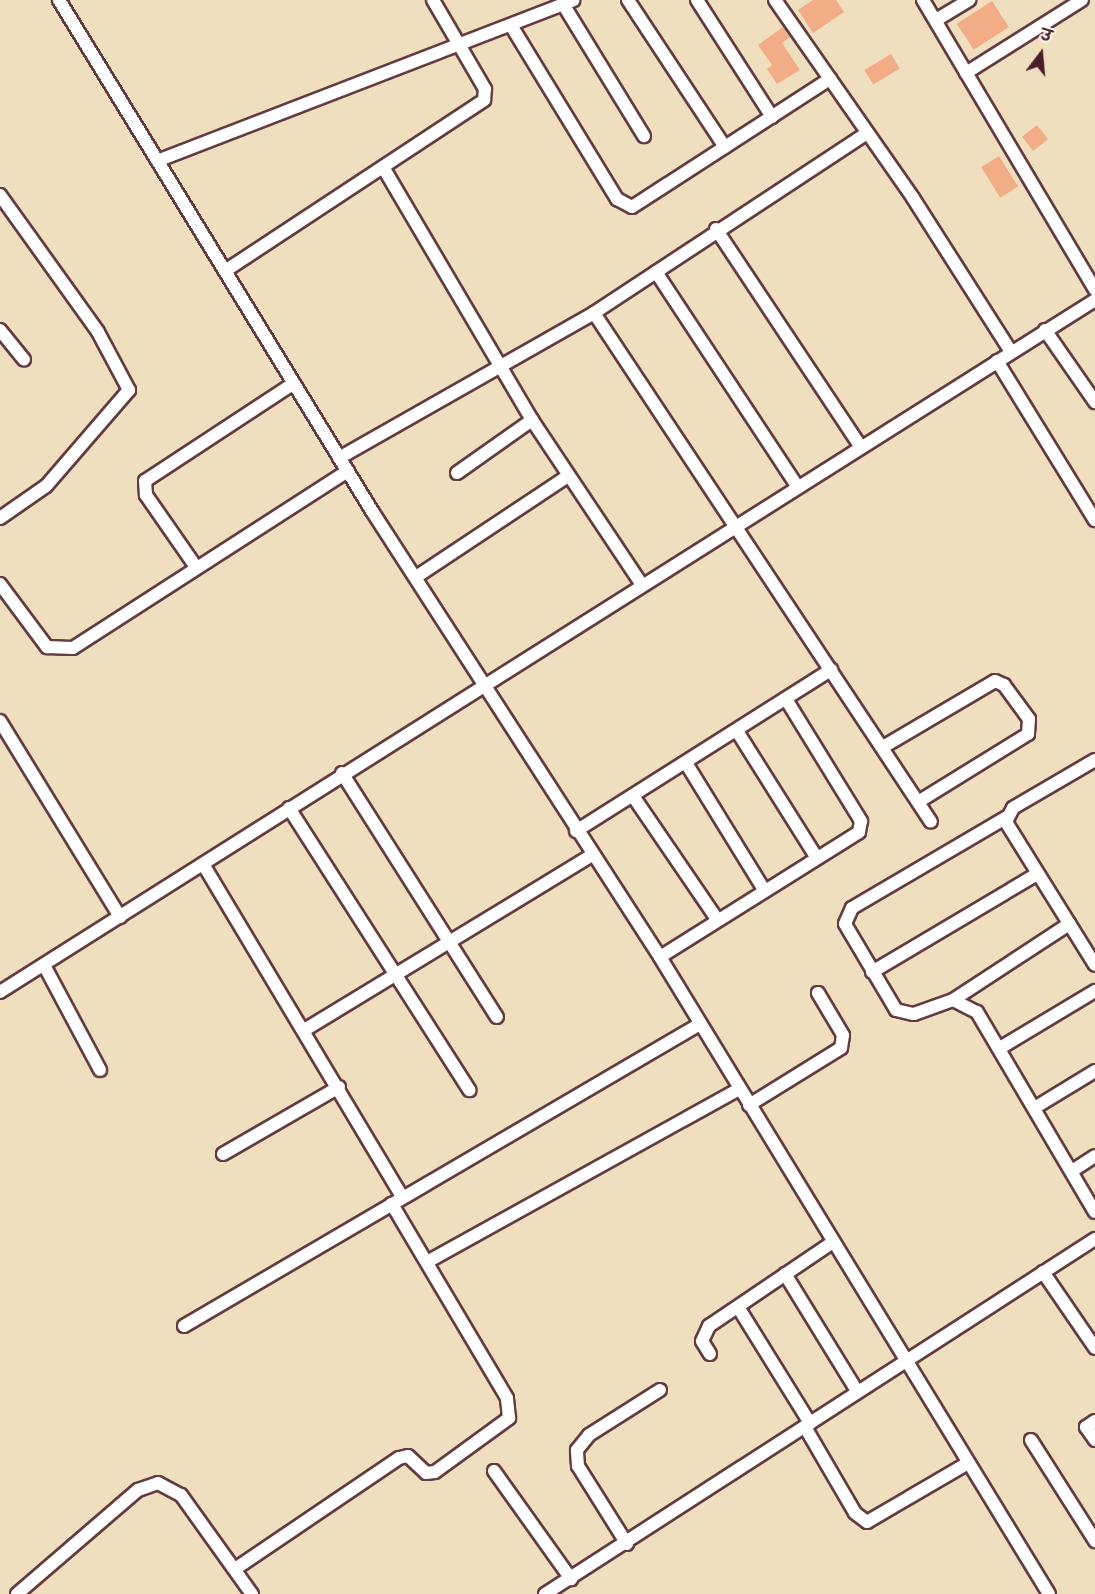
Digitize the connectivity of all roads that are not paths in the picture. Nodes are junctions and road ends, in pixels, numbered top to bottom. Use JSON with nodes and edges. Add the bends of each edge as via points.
{"nodes":[{"id":1,"x":59,"y":0,"type":"edge"},
{"id":2,"x":433,"y":0,"type":"edge"},
{"id":3,"x":628,"y":0,"type":"edge"},
{"id":4,"x":697,"y":0,"type":"edge"},
{"id":5,"x":776,"y":0,"type":"edge"},
{"id":6,"x":923,"y":0,"type":"edge"},
{"id":7,"x":969,"y":0,"type":"edge"},
{"id":8,"x":1082,"y":0,"type":"edge"},
{"id":9,"x":568,"y":2,"type":"edge"},
{"id":10,"x":936,"y":20,"type":"junction"},
{"id":11,"x":512,"y":27,"type":"junction"},
{"id":12,"x":459,"y":43,"type":"junction"},
{"id":13,"x":966,"y":73,"type":"junction"},
{"id":14,"x":830,"y":79,"type":"junction"},
{"id":15,"x":772,"y":117,"type":"junction"},
{"id":16,"x":867,"y":133,"type":"junction"},
{"id":17,"x":644,"y":136,"type":"dead end"},
{"id":18,"x":725,"y":147,"type":"junction"},
{"id":19,"x":162,"y":159,"type":"junction"},
{"id":20,"x":383,"y":167,"type":"junction"},
{"id":21,"x":0,"y":195,"type":"edge"},
{"id":22,"x":716,"y":229,"type":"junction"},
{"id":23,"x":228,"y":269,"type":"junction"},
{"id":24,"x":656,"y":272,"type":"junction"},
{"id":25,"x":1095,"y":290,"type":"edge"},
{"id":26,"x":1095,"y":300,"type":"edge"},
{"id":27,"x":594,"y":313,"type":"junction"},
{"id":28,"x":0,"y":330,"type":"edge"},
{"id":29,"x":1045,"y":330,"type":"junction"},
{"id":30,"x":1011,"y":351,"type":"junction"},
{"id":31,"x":24,"y":360,"type":"dead end"},
{"id":32,"x":996,"y":361,"type":"junction"},
{"id":33,"x":502,"y":368,"type":"junction"},
{"id":34,"x":294,"y":383,"type":"junction"},
{"id":35,"x":1095,"y":402,"type":"edge"},
{"id":36,"x":532,"y":420,"type":"junction"},
{"id":37,"x":860,"y":446,"type":"junction"},
{"id":38,"x":339,"y":458,"type":"junction"},
{"id":39,"x":348,"y":471,"type":"junction"},
{"id":40,"x":457,"y":473,"type":"dead end"},
{"id":41,"x":568,"y":476,"type":"junction"},
{"id":42,"x":797,"y":486,"type":"junction"},
{"id":43,"x":0,"y":518,"type":"edge"},
{"id":44,"x":1095,"y":520,"type":"edge"},
{"id":45,"x":731,"y":527,"type":"junction"},
{"id":46,"x":196,"y":567,"type":"junction"},
{"id":47,"x":416,"y":577,"type":"junction"},
{"id":48,"x":0,"y":584,"type":"edge"},
{"id":49,"x":642,"y":585,"type":"junction"},
{"id":50,"x":831,"y":670,"type":"junction"},
{"id":51,"x":483,"y":683,"type":"junction"},
{"id":52,"x":786,"y":699,"type":"junction"},
{"id":53,"x":0,"y":721,"type":"edge"},
{"id":54,"x":737,"y":731,"type":"junction"},
{"id":55,"x":883,"y":747,"type":"junction"},
{"id":56,"x":1095,"y":760,"type":"edge"},
{"id":57,"x":686,"y":763,"type":"junction"},
{"id":58,"x":342,"y":773,"type":"junction"},
{"id":59,"x":633,"y":796,"type":"junction"},
{"id":60,"x":918,"y":802,"type":"junction"},
{"id":61,"x":289,"y":808,"type":"junction"},
{"id":62,"x":1007,"y":817,"type":"junction"},
{"id":63,"x":931,"y":822,"type":"dead end"},
{"id":64,"x":576,"y":831,"type":"junction"},
{"id":65,"x":592,"y":855,"type":"junction"},
{"id":66,"x":817,"y":858,"type":"junction"},
{"id":67,"x":203,"y":864,"type":"junction"},
{"id":68,"x":1037,"y":874,"type":"junction"},
{"id":69,"x":763,"y":888,"type":"junction"},
{"id":70,"x":120,"y":917,"type":"junction"},
{"id":71,"x":717,"y":919,"type":"junction"},
{"id":72,"x":1069,"y":924,"type":"junction"},
{"id":73,"x":450,"y":942,"type":"junction"},
{"id":74,"x":660,"y":957,"type":"junction"},
{"id":75,"x":44,"y":965,"type":"junction"},
{"id":76,"x":1095,"y":965,"type":"edge"},
{"id":77,"x":397,"y":972,"type":"junction"},
{"id":78,"x":872,"y":972,"type":"junction"},
{"id":79,"x":0,"y":992,"type":"edge"},
{"id":80,"x":1095,"y":992,"type":"edge"},
{"id":81,"x":818,"y":993,"type":"dead end"},
{"id":82,"x":953,"y":1000,"type":"junction"},
{"id":83,"x":497,"y":1017,"type":"dead end"},
{"id":84,"x":700,"y":1024,"type":"junction"},
{"id":85,"x":306,"y":1029,"type":"junction"},
{"id":86,"x":1000,"y":1048,"type":"junction"},
{"id":87,"x":100,"y":1070,"type":"dead end"},
{"id":88,"x":1095,"y":1071,"type":"edge"},
{"id":89,"x":339,"y":1087,"type":"junction"},
{"id":90,"x":739,"y":1089,"type":"junction"},
{"id":91,"x":469,"y":1090,"type":"dead end"},
{"id":92,"x":749,"y":1105,"type":"junction"},
{"id":93,"x":1036,"y":1107,"type":"junction"},
{"id":94,"x":223,"y":1154,"type":"dead end"},
{"id":95,"x":1095,"y":1156,"type":"edge"},
{"id":96,"x":1072,"y":1171,"type":"junction"},
{"id":97,"x":397,"y":1200,"type":"junction"},
{"id":98,"x":1095,"y":1212,"type":"edge"},
{"id":99,"x":1095,"y":1239,"type":"edge"},
{"id":100,"x":832,"y":1242,"type":"junction"},
{"id":101,"x":427,"y":1262,"type":"junction"},
{"id":102,"x":1043,"y":1272,"type":"junction"},
{"id":103,"x":785,"y":1274,"type":"junction"},
{"id":104,"x":738,"y":1307,"type":"junction"},
{"id":105,"x":183,"y":1326,"type":"dead end"},
{"id":106,"x":1095,"y":1348,"type":"edge"},
{"id":107,"x":710,"y":1354,"type":"dead end"},
{"id":108,"x":903,"y":1359,"type":"junction"},
{"id":109,"x":660,"y":1390,"type":"dead end"},
{"id":110,"x":857,"y":1391,"type":"junction"},
{"id":111,"x":1095,"y":1421,"type":"edge"},
{"id":112,"x":807,"y":1425,"type":"junction"},
{"id":113,"x":1031,"y":1440,"type":"dead end"},
{"id":114,"x":1095,"y":1440,"type":"edge"},
{"id":115,"x":968,"y":1462,"type":"junction"},
{"id":116,"x":494,"y":1471,"type":"dead end"},
{"id":117,"x":1095,"y":1541,"type":"edge"},
{"id":118,"x":627,"y":1544,"type":"junction"},
{"id":119,"x":235,"y":1569,"type":"junction"},
{"id":120,"x":571,"y":1579,"type":"junction"},
{"id":121,"x":16,"y":1594,"type":"edge"},
{"id":122,"x":252,"y":1594,"type":"edge"},
{"id":123,"x":545,"y":1594,"type":"edge"},
{"id":124,"x":1049,"y":1594,"type":"edge"}],
"edges":[{"from":1,"to":19,"type":"street"},
{"from":2,"to":12,"type":"street"},
{"from":3,"to":18,"type":"street"},
{"from":4,"to":15,"type":"street"},
{"from":5,"to":14,"type":"street"},
{"from":6,"to":10,"type":"street"},
{"from":7,"to":10,"type":"street"},
{"from":8,"to":13,"type":"street"},
{"from":9,"to":11,"type":"street"},
{"from":9,"to":17,"type":"street"},
{"from":10,"to":13,"type":"street"},
{"from":11,"to":12,"type":"street"},
{"from":11,"to":18,"type":"street","via":[[625,206],[638,206]]},
{"from":12,"to":19,"type":"street"},
{"from":12,"to":20,"type":"street","via":[[484,89],[484,100]]},
{"from":13,"to":25,"type":"street"},
{"from":14,"to":15,"type":"street"},
{"from":14,"to":16,"type":"street"},
{"from":15,"to":18,"type":"street"},
{"from":16,"to":22,"type":"street"},
{"from":16,"to":30,"type":"street"},
{"from":19,"to":23,"type":"street"},
{"from":20,"to":23,"type":"street"},
{"from":20,"to":33,"type":"street"},
{"from":21,"to":43,"type":"street","via":[[103,340],[129,390],[50,482]]},
{"from":22,"to":24,"type":"street"},
{"from":22,"to":37,"type":"street"},
{"from":23,"to":34,"type":"street"},
{"from":24,"to":27,"type":"street"},
{"from":24,"to":42,"type":"street"},
{"from":26,"to":29,"type":"street"},
{"from":27,"to":33,"type":"street"},
{"from":27,"to":45,"type":"street"},
{"from":28,"to":31,"type":"street"},
{"from":29,"to":30,"type":"street"},
{"from":29,"to":35,"type":"street"},
{"from":30,"to":32,"type":"street"},
{"from":32,"to":37,"type":"street"},
{"from":32,"to":44,"type":"street"},
{"from":33,"to":36,"type":"street"},
{"from":33,"to":38,"type":"street"},
{"from":34,"to":38,"type":"street"},
{"from":34,"to":46,"type":"street","via":[[145,481],[146,495]]},
{"from":36,"to":40,"type":"street"},
{"from":36,"to":41,"type":"street"},
{"from":37,"to":42,"type":"street"},
{"from":38,"to":39,"type":"street"},
{"from":39,"to":46,"type":"street"},
{"from":39,"to":47,"type":"street"},
{"from":41,"to":47,"type":"street"},
{"from":41,"to":49,"type":"street"},
{"from":42,"to":45,"type":"street"},
{"from":45,"to":49,"type":"street"},
{"from":45,"to":50,"type":"street"},
{"from":46,"to":48,"type":"street","via":[[61,651],[41,641]]},
{"from":47,"to":51,"type":"street"},
{"from":49,"to":51,"type":"street"},
{"from":50,"to":52,"type":"street"},
{"from":50,"to":55,"type":"street"},
{"from":51,"to":58,"type":"street"},
{"from":51,"to":64,"type":"street"},
{"from":52,"to":54,"type":"street"},
{"from":52,"to":66,"type":"street","via":[[861,821],[856,835]]},
{"from":53,"to":70,"type":"street"},
{"from":54,"to":57,"type":"street"},
{"from":54,"to":66,"type":"street"},
{"from":55,"to":60,"type":"street"},
{"from":55,"to":60,"type":"street","via":[[994,681],[1004,685],[1029,719],[1028,734]]},
{"from":56,"to":62,"type":"street"},
{"from":57,"to":59,"type":"street"},
{"from":57,"to":69,"type":"street"},
{"from":58,"to":61,"type":"street"},
{"from":58,"to":73,"type":"street"},
{"from":59,"to":64,"type":"street"},
{"from":59,"to":71,"type":"street"},
{"from":60,"to":63,"type":"street"},
{"from":61,"to":67,"type":"street"},
{"from":61,"to":77,"type":"street"},
{"from":62,"to":68,"type":"street"},
{"from":62,"to":78,"type":"street","via":[[847,913],[846,929]]},
{"from":64,"to":65,"type":"street"},
{"from":65,"to":73,"type":"street"},
{"from":65,"to":74,"type":"street"},
{"from":66,"to":69,"type":"street"},
{"from":67,"to":70,"type":"street"},
{"from":67,"to":85,"type":"street"},
{"from":68,"to":72,"type":"street"},
{"from":68,"to":78,"type":"street"},
{"from":69,"to":71,"type":"street"},
{"from":70,"to":75,"type":"street"},
{"from":71,"to":74,"type":"street"},
{"from":72,"to":76,"type":"street"},
{"from":72,"to":82,"type":"street"},
{"from":73,"to":77,"type":"street"},
{"from":73,"to":83,"type":"street"},
{"from":74,"to":84,"type":"street"},
{"from":75,"to":79,"type":"street"},
{"from":75,"to":87,"type":"street"},
{"from":77,"to":85,"type":"street"},
{"from":77,"to":91,"type":"street"},
{"from":78,"to":82,"type":"street","via":[[901,1013]]},
{"from":80,"to":86,"type":"street"},
{"from":81,"to":92,"type":"street","via":[[843,1035],[841,1048]]},
{"from":82,"to":86,"type":"street","via":[[976,1012]]},
{"from":84,"to":90,"type":"street"},
{"from":84,"to":97,"type":"street"},
{"from":85,"to":89,"type":"street"},
{"from":86,"to":93,"type":"street"},
{"from":88,"to":93,"type":"street"},
{"from":89,"to":94,"type":"street"},
{"from":89,"to":97,"type":"street"},
{"from":90,"to":92,"type":"street"},
{"from":90,"to":101,"type":"street"},
{"from":92,"to":100,"type":"street"},
{"from":93,"to":96,"type":"street"},
{"from":95,"to":96,"type":"street"},
{"from":96,"to":98,"type":"street"},
{"from":97,"to":101,"type":"street"},
{"from":97,"to":105,"type":"street"},
{"from":99,"to":102,"type":"street"},
{"from":100,"to":103,"type":"street"},
{"from":100,"to":108,"type":"street"},
{"from":101,"to":119,"type":"street","via":[[507,1398],[509,1418],[435,1472],[426,1473],[408,1456],[399,1458]]},
{"from":102,"to":106,"type":"street"},
{"from":102,"to":108,"type":"street"},
{"from":103,"to":104,"type":"street"},
{"from":103,"to":110,"type":"street"},
{"from":104,"to":107,"type":"street","via":[[705,1330],[702,1341]]},
{"from":104,"to":112,"type":"street"},
{"from":108,"to":110,"type":"street"},
{"from":108,"to":115,"type":"street"},
{"from":109,"to":118,"type":"street","via":[[590,1435],[577,1450],[578,1467]]},
{"from":110,"to":112,"type":"street"},
{"from":111,"to":114,"type":"street","via":[[1086,1427]]},
{"from":112,"to":115,"type":"street","via":[[855,1513],[867,1522]]},
{"from":112,"to":118,"type":"street"},
{"from":113,"to":117,"type":"street"},
{"from":115,"to":124,"type":"street"},
{"from":116,"to":120,"type":"street"},
{"from":118,"to":120,"type":"street"},
{"from":119,"to":121,"type":"street","via":[[181,1496],[158,1483],[138,1490]]},
{"from":119,"to":122,"type":"street"},
{"from":120,"to":123,"type":"street"}]}
